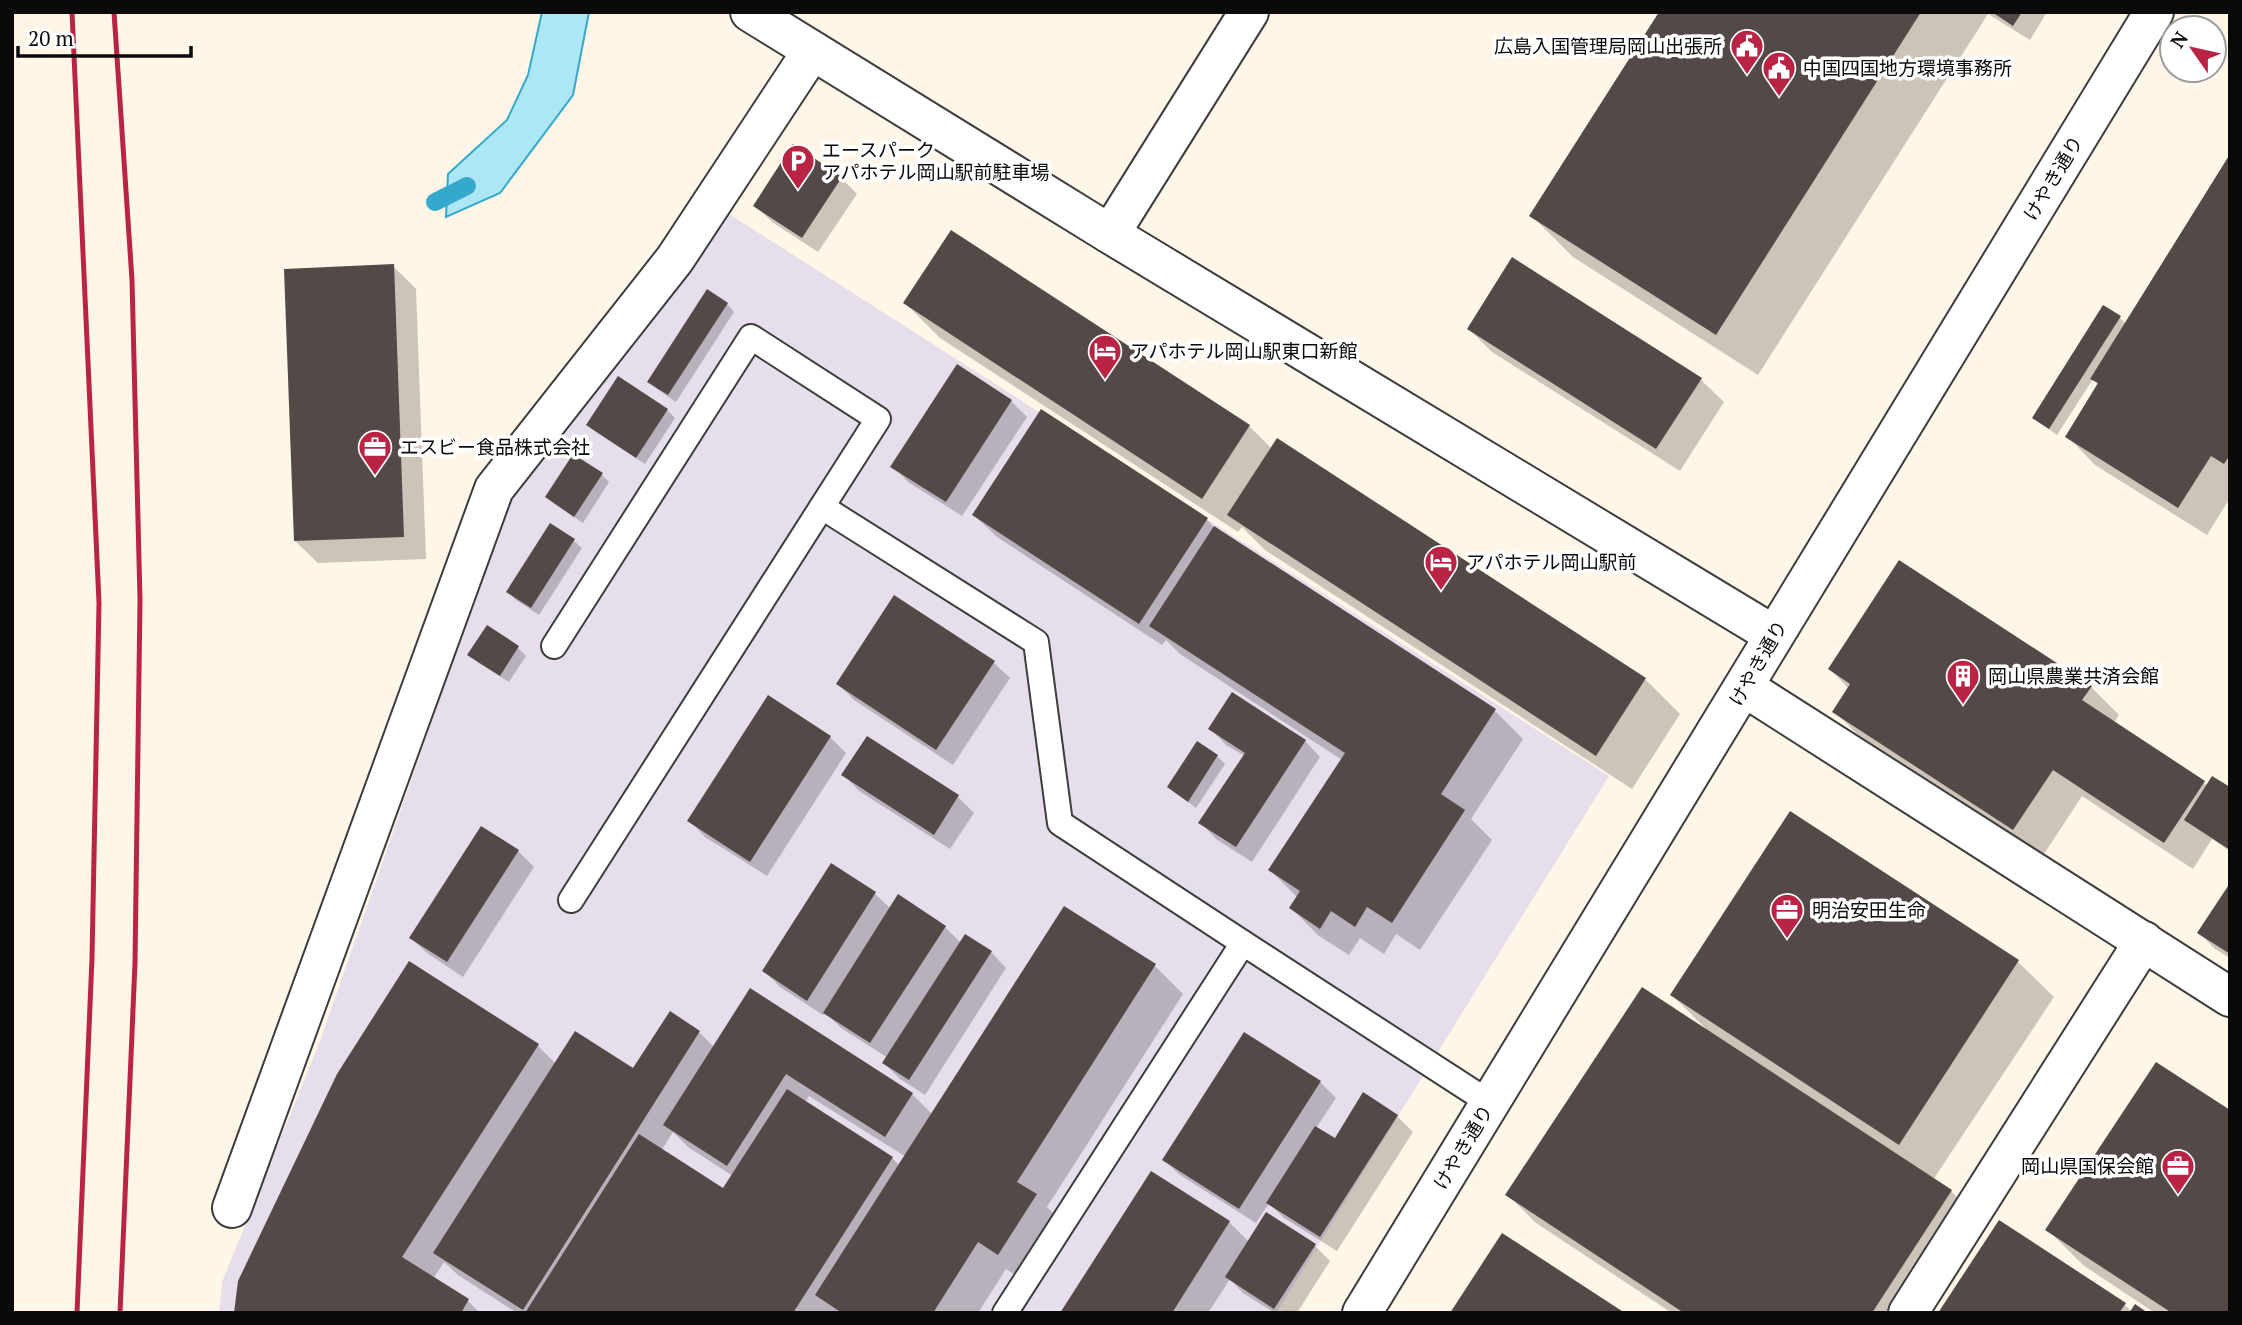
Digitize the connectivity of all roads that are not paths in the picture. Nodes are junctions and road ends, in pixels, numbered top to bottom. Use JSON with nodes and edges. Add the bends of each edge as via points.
{"nodes":[{"id":1,"x":750,"y":12,"type":"edge"},
{"id":2,"x":1249,"y":12,"type":"edge"},
{"id":3,"x":2154,"y":12,"type":"edge"},
{"id":4,"x":812,"y":51,"type":"junction"},
{"id":5,"x":1110,"y":234,"type":"junction"},
{"id":6,"x":822,"y":507,"type":"junction"},
{"id":7,"x":1774,"y":635,"type":"junction"},
{"id":8,"x":554,"y":646,"type":"dead end"},
{"id":9,"x":1745,"y":687,"type":"junction"},
{"id":10,"x":571,"y":900,"type":"dead end"},
{"id":11,"x":2144,"y":941,"type":"junction"},
{"id":12,"x":1243,"y":943,"type":"junction"},
{"id":13,"x":2230,"y":997,"type":"edge"},
{"id":14,"x":1490,"y":1103,"type":"junction"},
{"id":15,"x":232,"y":1209,"type":"dead end"},
{"id":16,"x":1005,"y":1313,"type":"edge"},
{"id":17,"x":1362,"y":1313,"type":"edge"},
{"id":18,"x":1908,"y":1313,"type":"edge"}],
"edges":[{"from":1,"to":4,"type":"street"},
{"from":2,"to":5,"type":"street"},
{"from":3,"to":7,"type":"street","name":"けやき通り"},
{"from":4,"to":5,"type":"street"},
{"from":4,"to":15,"type":"street","via":[[675,259],[494,489]]},
{"from":5,"to":7,"type":"street"},
{"from":6,"to":8,"type":"lane","via":[[878,419],[751,337]]},
{"from":6,"to":10,"type":"lane"},
{"from":6,"to":12,"type":"lane","via":[[1036,642],[1060,823]]},
{"from":7,"to":9,"type":"street","name":"けやき通り"},
{"from":9,"to":11,"type":"street"},
{"from":9,"to":14,"type":"street","name":"けやき通り"},
{"from":11,"to":13,"type":"street"},
{"from":11,"to":18,"type":"street"},
{"from":12,"to":14,"type":"lane"},
{"from":12,"to":16,"type":"lane"},
{"from":14,"to":17,"type":"street","name":"けやき通り"}]}
